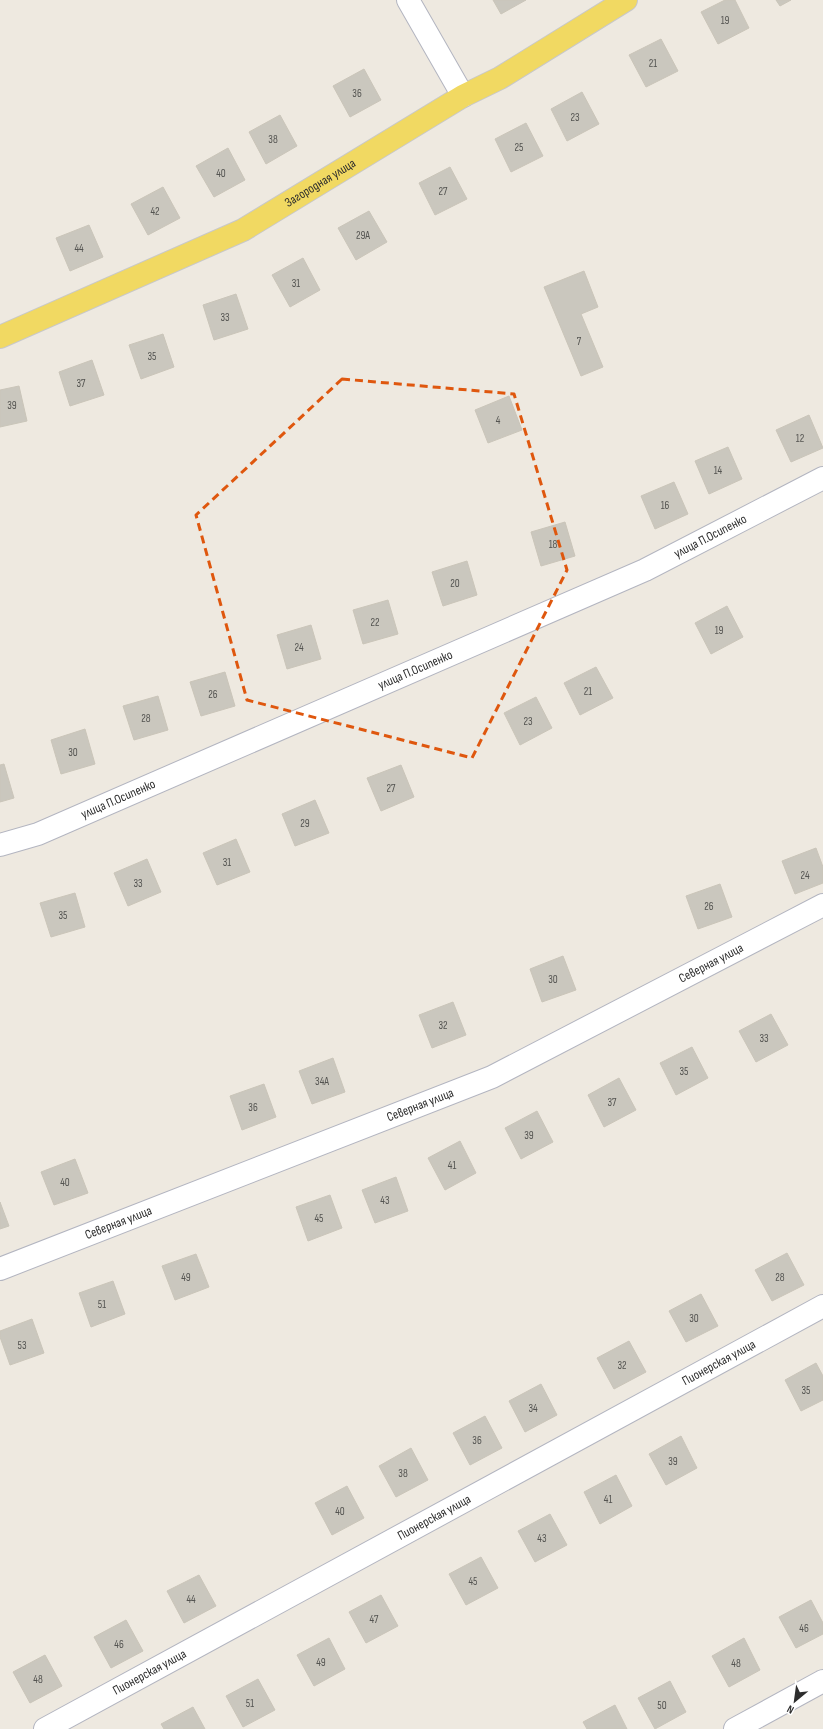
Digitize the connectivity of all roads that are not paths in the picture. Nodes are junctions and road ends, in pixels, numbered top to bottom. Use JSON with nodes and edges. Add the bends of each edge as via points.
{"nodes":[{"id":1,"x":408,"y":0,"type":"edge"},
{"id":2,"x":626,"y":0,"type":"edge"},
{"id":3,"x":463,"y":96,"type":"junction"},
{"id":4,"x":0,"y":337,"type":"edge"},
{"id":5,"x":823,"y":478,"type":"edge"},
{"id":6,"x":0,"y":845,"type":"edge"},
{"id":7,"x":823,"y":905,"type":"edge"},
{"id":8,"x":0,"y":1269,"type":"edge"},
{"id":9,"x":823,"y":1306,"type":"edge"},
{"id":10,"x":823,"y":1681,"type":"edge"},
{"id":11,"x":45,"y":1729,"type":"edge"},
{"id":12,"x":735,"y":1729,"type":"edge"}],
"edges":[{"from":1,"to":3,"type":"street"},
{"from":2,"to":3,"type":"main road","name":"Загородная улица","via":[[500,78]]},
{"from":3,"to":4,"type":"main road","name":"Загородная улица","via":[[243,230]]},
{"from":5,"to":6,"type":"street","name":"улица П.Осипенко","via":[[645,570],[38,834]]},
{"from":7,"to":8,"type":"street","name":"Северная улица","via":[[492,1077]]},
{"from":9,"to":11,"type":"street","name":"Пионерская улица"},
{"from":10,"to":12,"type":"street"}]}
